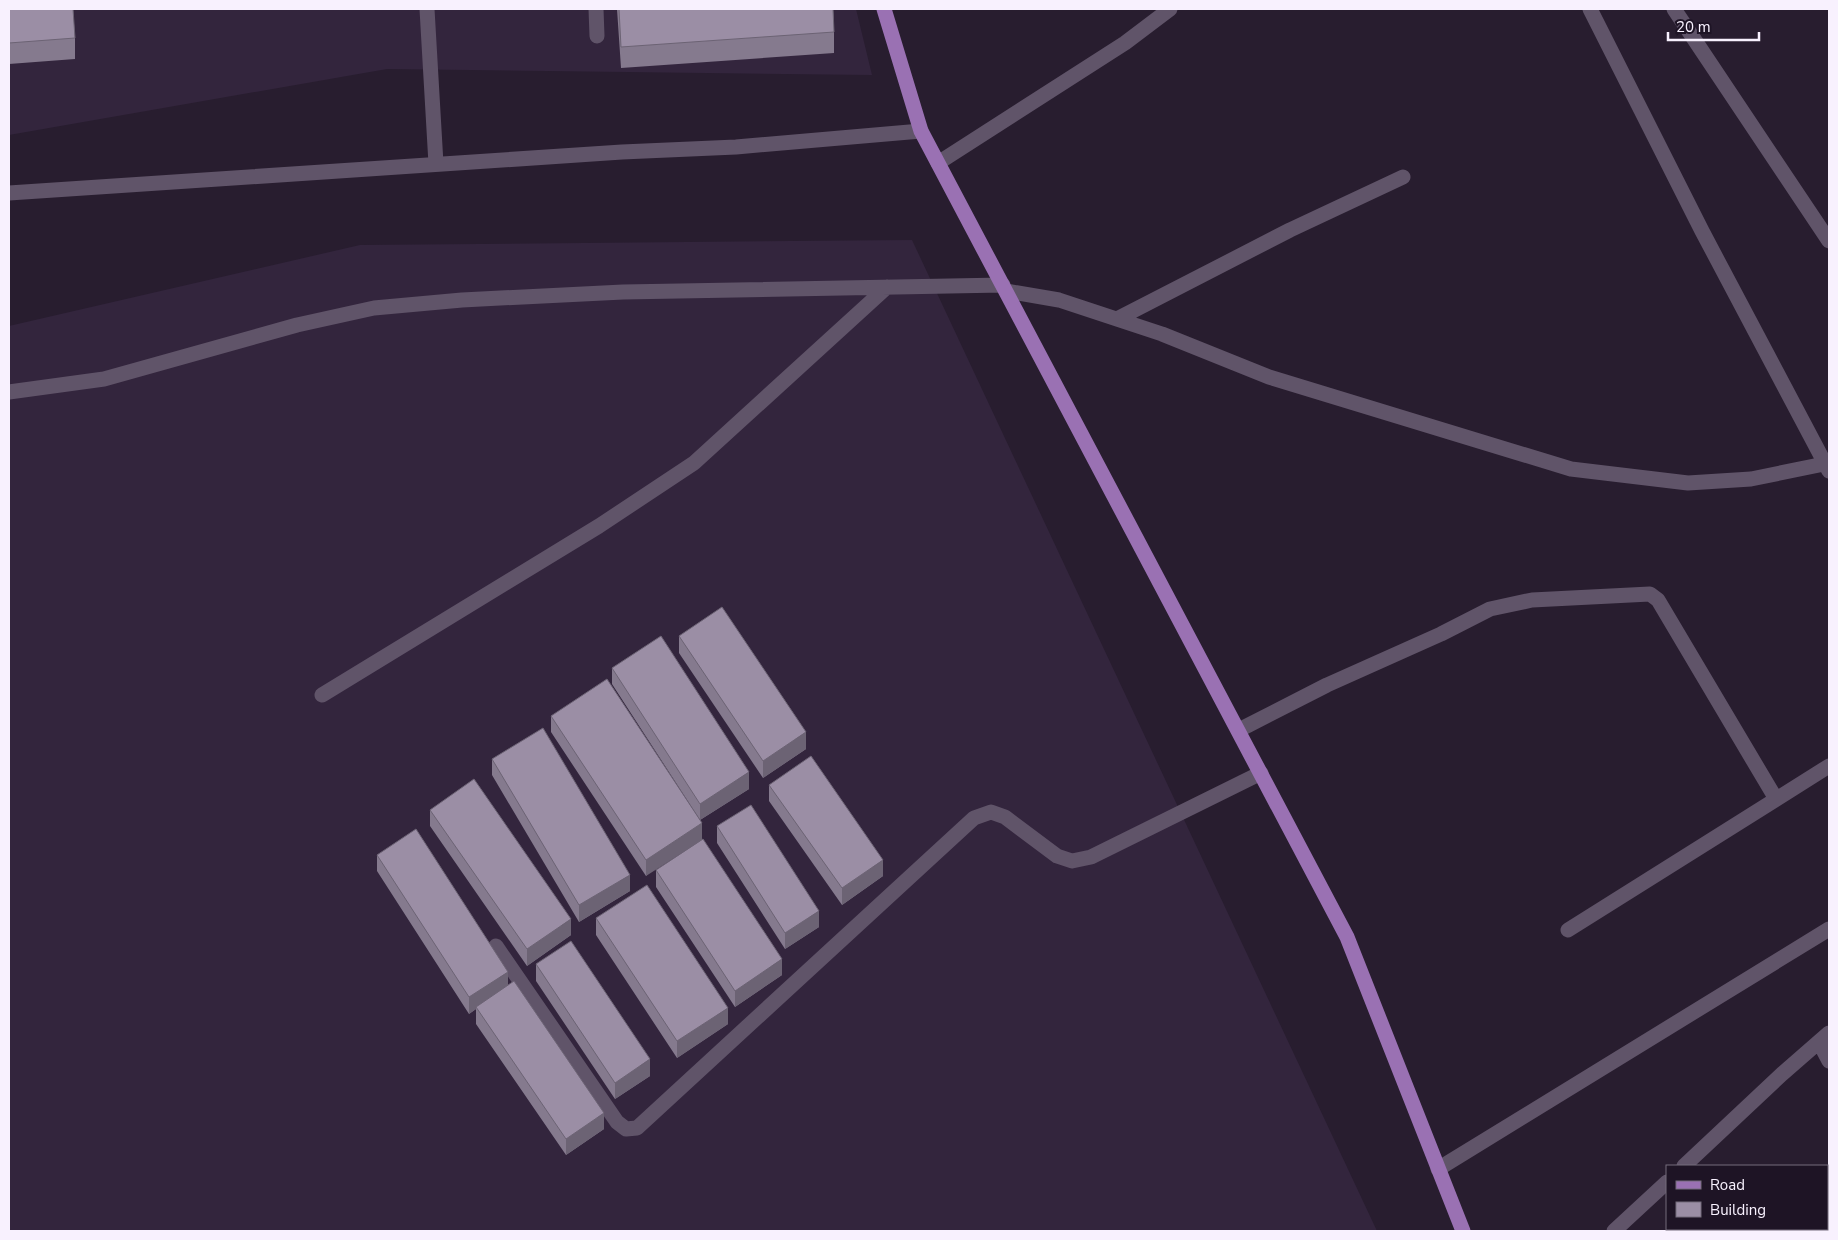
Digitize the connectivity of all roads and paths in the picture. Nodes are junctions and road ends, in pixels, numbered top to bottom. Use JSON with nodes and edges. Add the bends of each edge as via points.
{"nodes":[{"id":1,"x":428,"y":9,"type":"edge"},
{"id":2,"x":596,"y":9,"type":"edge"},
{"id":3,"x":884,"y":9,"type":"edge"},
{"id":4,"x":1170,"y":9,"type":"edge"},
{"id":5,"x":1590,"y":9,"type":"edge"},
{"id":6,"x":1674,"y":9,"type":"edge"},
{"id":7,"x":597,"y":36,"type":"dead end"},
{"id":8,"x":921,"y":131,"type":"junction"},
{"id":9,"x":938,"y":163,"type":"junction"},
{"id":10,"x":436,"y":164,"type":"junction"},
{"id":11,"x":1402,"y":177,"type":"dead end"},
{"id":12,"x":9,"y":193,"type":"edge"},
{"id":13,"x":1829,"y":241,"type":"edge"},
{"id":14,"x":887,"y":287,"type":"junction"},
{"id":15,"x":1005,"y":288,"type":"junction"},
{"id":16,"x":1117,"y":319,"type":"junction"},
{"id":17,"x":9,"y":392,"type":"edge"},
{"id":18,"x":1828,"y":466,"type":"edge"},
{"id":19,"x":322,"y":695,"type":"dead end"},
{"id":20,"x":1239,"y":730,"type":"junction"},
{"id":21,"x":1829,"y":766,"type":"edge"},
{"id":22,"x":1261,"y":773,"type":"junction"},
{"id":23,"x":1776,"y":799,"type":"junction"},
{"id":24,"x":1829,"y":929,"type":"edge"},
{"id":25,"x":1568,"y":930,"type":"dead end"},
{"id":26,"x":496,"y":946,"type":"dead end"},
{"id":27,"x":1824,"y":1038,"type":"edge"},
{"id":28,"x":1829,"y":1061,"type":"edge"},
{"id":29,"x":1685,"y":1165,"type":"edge"},
{"id":30,"x":1438,"y":1169,"type":"junction"},
{"id":31,"x":1666,"y":1183,"type":"edge"},
{"id":32,"x":1462,"y":1231,"type":"edge"},
{"id":33,"x":1614,"y":1231,"type":"edge"}],
"edges":[{"from":1,"to":10,"type":"street"},
{"from":2,"to":7,"type":"street"},
{"from":3,"to":8,"type":"main road"},
{"from":4,"to":9,"type":"street","via":[[1125,43]]},
{"from":5,"to":18,"type":"street","via":[[1702,231]]},
{"from":6,"to":13,"type":"street"},
{"from":8,"to":9,"type":"main road"},
{"from":8,"to":10,"type":"street","via":[[736,147]]},
{"from":9,"to":15,"type":"main road"},
{"from":10,"to":12,"type":"street"},
{"from":11,"to":16,"type":"street","via":[[1290,230]]},
{"from":14,"to":15,"type":"street"},
{"from":14,"to":17,"type":"street","via":[[614,293],[374,308],[297,325],[104,379]]},
{"from":14,"to":19,"type":"street","via":[[694,464],[599,526]]},
{"from":15,"to":16,"type":"street","via":[[1059,300]]},
{"from":15,"to":20,"type":"main road"},
{"from":16,"to":18,"type":"street","via":[[1269,377],[1571,469],[1688,483],[1751,479]]},
{"from":20,"to":22,"type":"main road"},
{"from":20,"to":23,"type":"street","via":[[1318,689],[1490,609],[1532,600],[1650,594],[1658,600]]},
{"from":21,"to":23,"type":"street"},
{"from":22,"to":26,"type":"street","via":[[1091,857],[1072,862],[1057,856],[1005,817],[991,812],[974,818],[637,1128],[626,1129],[617,1122]]},
{"from":22,"to":30,"type":"main road","via":[[1347,937]]},
{"from":23,"to":25,"type":"street"},
{"from":24,"to":30,"type":"street"},
{"from":27,"to":28,"type":"street"},
{"from":27,"to":29,"type":"street"},
{"from":30,"to":32,"type":"main road"},
{"from":31,"to":33,"type":"street"}]}
